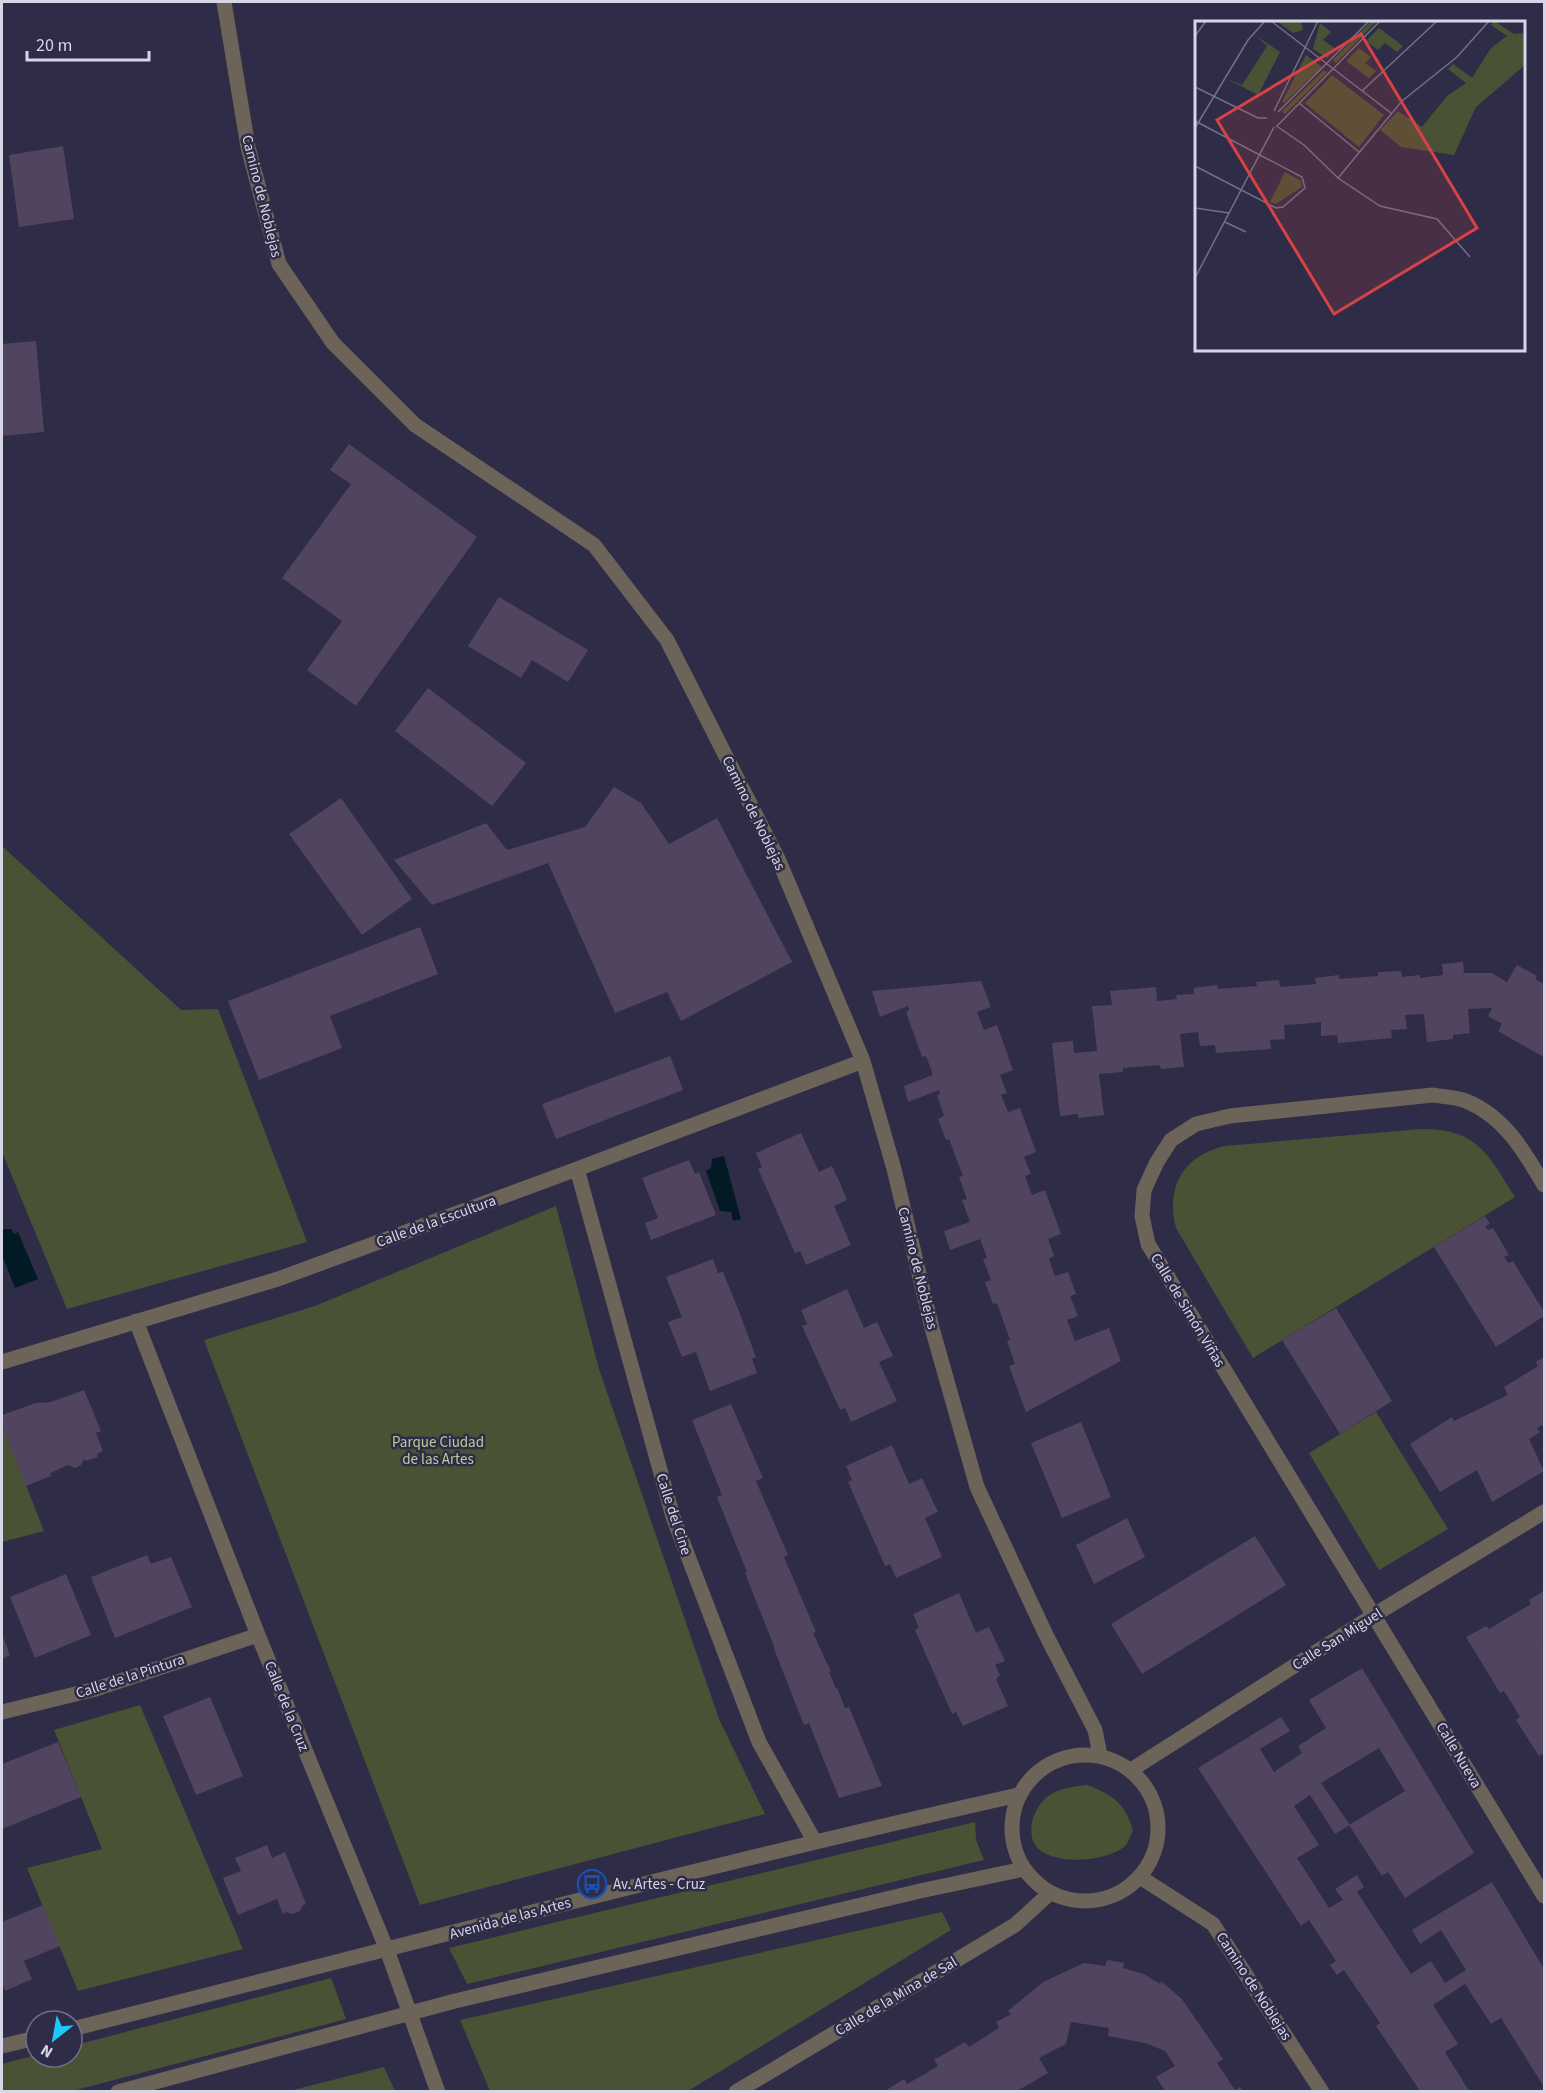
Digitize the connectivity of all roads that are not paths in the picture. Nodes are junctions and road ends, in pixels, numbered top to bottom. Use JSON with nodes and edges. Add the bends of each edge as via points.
{"nodes":[{"id":1,"x":224,"y":2,"type":"edge"},
{"id":2,"x":863,"y":1061,"type":"junction"},
{"id":3,"x":576,"y":1169,"type":"junction"},
{"id":4,"x":1545,"y":1185,"type":"edge"},
{"id":5,"x":136,"y":1321,"type":"junction"},
{"id":6,"x":2,"y":1362,"type":"edge"},
{"id":7,"x":1545,"y":1512,"type":"edge"},
{"id":8,"x":1374,"y":1615,"type":"junction"},
{"id":9,"x":258,"y":1635,"type":"junction"},
{"id":10,"x":2,"y":1712,"type":"edge"},
{"id":11,"x":1100,"y":1755,"type":"junction"},
{"id":12,"x":1131,"y":1770,"type":"junction"},
{"id":13,"x":1018,"y":1795,"type":"junction"},
{"id":14,"x":815,"y":1842,"type":"junction"},
{"id":15,"x":1024,"y":1869,"type":"junction"},
{"id":16,"x":1140,"y":1877,"type":"junction"},
{"id":17,"x":1050,"y":1893,"type":"junction"},
{"id":18,"x":1545,"y":1896,"type":"edge"},
{"id":19,"x":387,"y":1950,"type":"junction"},
{"id":20,"x":411,"y":2014,"type":"junction"},
{"id":21,"x":84,"y":2026,"type":"edge"},
{"id":22,"x":24,"y":2041,"type":"edge"},
{"id":23,"x":2,"y":2046,"type":"edge"},
{"id":24,"x":118,"y":2091,"type":"edge"},
{"id":25,"x":438,"y":2091,"type":"edge"},
{"id":26,"x":736,"y":2091,"type":"edge"},
{"id":27,"x":1322,"y":2091,"type":"edge"}],
"edges":[{"from":1,"to":2,"type":"street","name":"Camino de Noblejas","via":[[248,147],[279,264],[333,343],[415,425],[594,544],[667,640],[779,861]]},
{"from":2,"to":3,"type":"street","name":"Calle de la Escultura"},
{"from":2,"to":11,"type":"street","name":"Camino de Noblejas","via":[[977,1486],[1095,1730]]},
{"from":3,"to":5,"type":"street","name":"Calle de la Escultura","via":[[278,1279]]},
{"from":3,"to":14,"type":"street","name":"Calle del Cine","via":[[673,1518],[759,1742]]},
{"from":4,"to":8,"type":"street","name":"Calle de Simón Viñas","via":[[1502,1123],[1465,1100],[1433,1095],[1230,1116],[1196,1124],[1171,1140],[1144,1190],[1142,1216],[1148,1244]]},
{"from":5,"to":6,"type":"street","name":"Calle de la Escultura"},
{"from":5,"to":9,"type":"street","name":"Calle de la Cruz"},
{"from":7,"to":8,"type":"street","name":"Calle San Miguel"},
{"from":8,"to":12,"type":"street","name":"Calle San Miguel"},
{"from":8,"to":18,"type":"street","name":"Calle Nueva"},
{"from":9,"to":10,"type":"street","name":"Calle de la Pintura","via":[[96,1689]]},
{"from":9,"to":19,"type":"street","name":"Calle de la Cruz"},
{"from":11,"to":12,"type":"street"},
{"from":11,"to":13,"type":"street","via":[[1076,1754],[1052,1761]]},
{"from":12,"to":16,"type":"street","via":[[1148,1788],[1158,1809],[1160,1833],[1154,1857]]},
{"from":13,"to":14,"type":"street","name":"Avenida de las Artes"},
{"from":13,"to":15,"type":"street","via":[[1012,1820],[1014,1845]]},
{"from":14,"to":19,"type":"street","name":"Avenida de las Artes"},
{"from":15,"to":17,"type":"street"},
{"from":15,"to":20,"type":"street"},
{"from":16,"to":17,"type":"street","via":[[1121,1893],[1099,1900],[1074,1901]]},
{"from":16,"to":27,"type":"street","name":"Camino de Noblejas","via":[[1214,1924]]},
{"from":17,"to":26,"type":"street","name":"Calle de la Mina de Sal","via":[[1015,1925]]},
{"from":19,"to":20,"type":"street","name":"Calle de la Cruz"},
{"from":19,"to":21,"type":"street","name":"Avenida de las Artes"},
{"from":20,"to":24,"type":"street"},
{"from":20,"to":25,"type":"street","name":"Calle de la Cruz"},
{"from":22,"to":23,"type":"street"}]}
